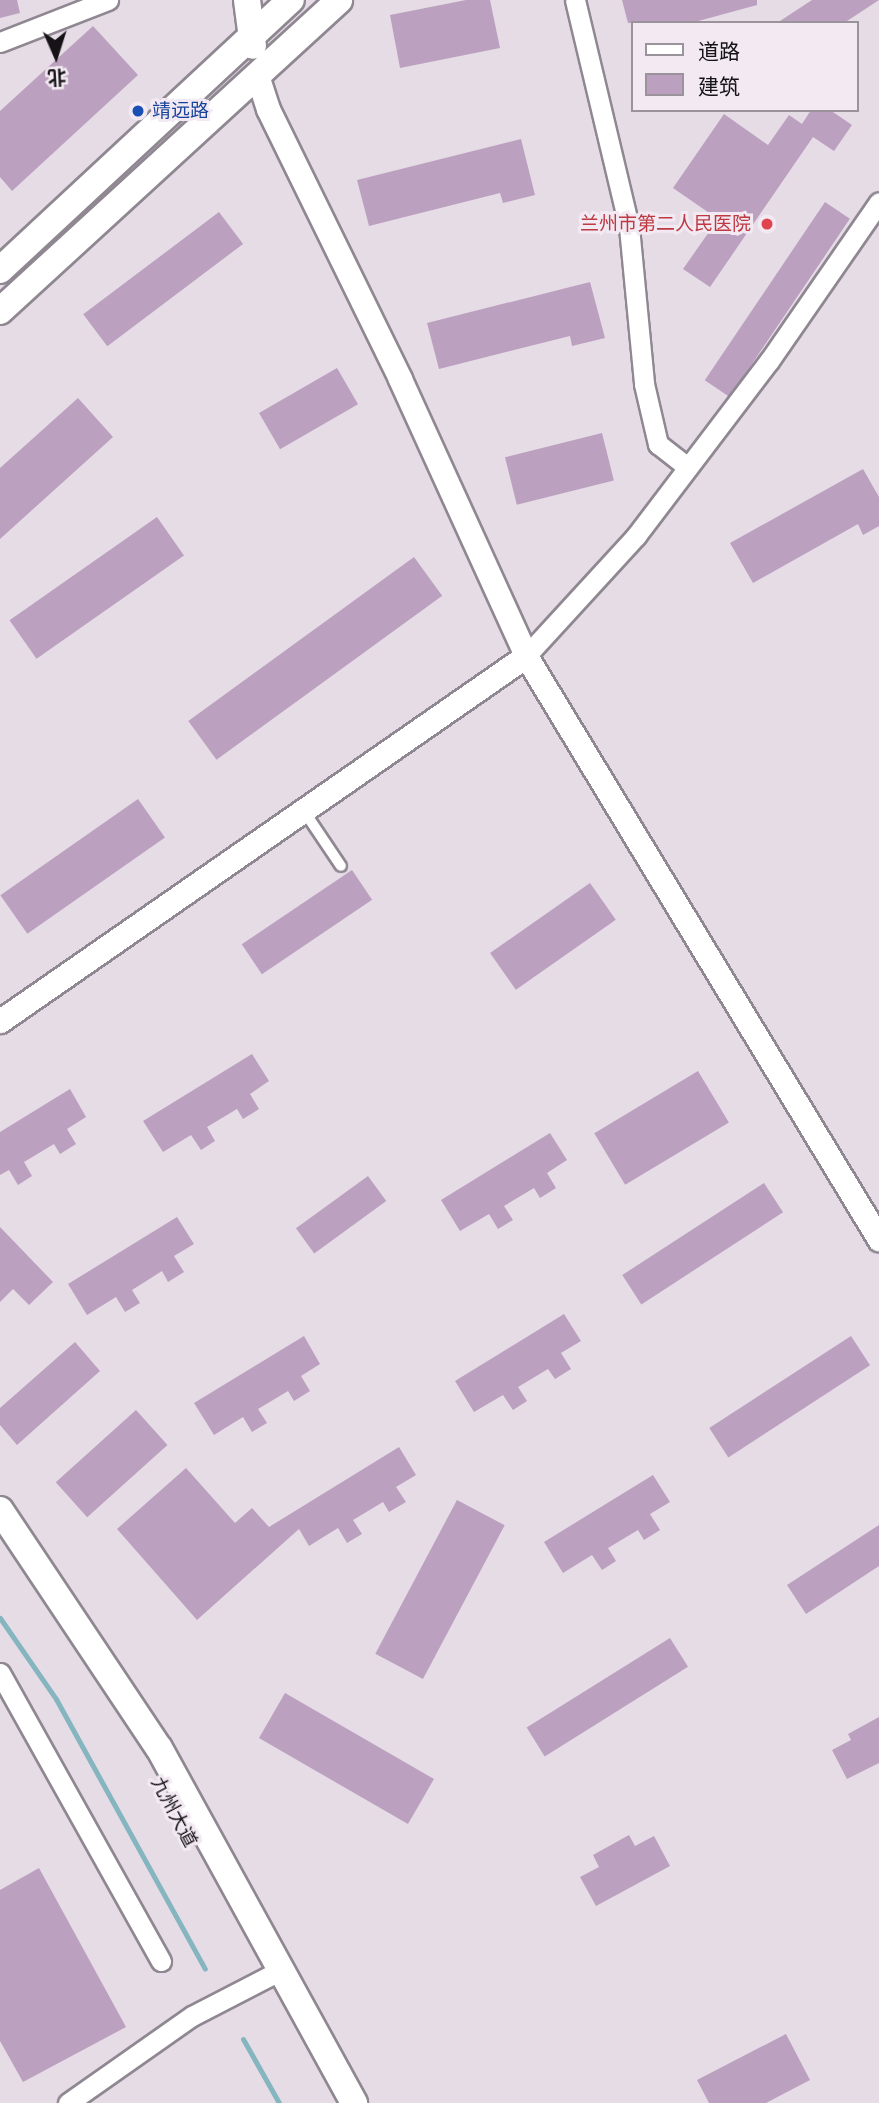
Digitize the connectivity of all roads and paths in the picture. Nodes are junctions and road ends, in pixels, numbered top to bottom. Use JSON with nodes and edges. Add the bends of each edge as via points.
{"nodes":[{"id":1,"x":108,"y":0,"type":"edge"},
{"id":2,"x":247,"y":0,"type":"edge"},
{"id":3,"x":291,"y":0,"type":"edge"},
{"id":4,"x":340,"y":0,"type":"edge"},
{"id":5,"x":575,"y":0,"type":"edge"},
{"id":6,"x":252,"y":34,"type":"junction"},
{"id":7,"x":0,"y":42,"type":"edge"},
{"id":8,"x":257,"y":75,"type":"junction"},
{"id":9,"x":879,"y":202,"type":"edge"},
{"id":10,"x":0,"y":270,"type":"edge"},
{"id":11,"x":0,"y":311,"type":"edge"},
{"id":12,"x":687,"y":467,"type":"junction"},
{"id":13,"x":526,"y":656,"type":"junction"},
{"id":14,"x":304,"y":810,"type":"junction"},
{"id":15,"x":341,"y":866,"type":"dead end"},
{"id":16,"x":0,"y":1021,"type":"edge"},
{"id":17,"x":879,"y":1239,"type":"edge"},
{"id":18,"x":0,"y":1510,"type":"edge"},
{"id":19,"x":0,"y":1530,"type":"edge"},
{"id":20,"x":0,"y":1673,"type":"edge"},
{"id":21,"x":161,"y":1961,"type":"dead end"},
{"id":22,"x":272,"y":1975,"type":"junction"},
{"id":23,"x":68,"y":2103,"type":"edge"},
{"id":24,"x":334,"y":2103,"type":"edge"},
{"id":25,"x":354,"y":2103,"type":"edge"}],
"edges":[{"from":1,"to":7,"type":"street"},
{"from":2,"to":6,"type":"main road"},
{"from":3,"to":6,"type":"main road"},
{"from":4,"to":8,"type":"main road"},
{"from":5,"to":12,"type":"street","via":[[629,227],[644,384],[658,444]]},
{"from":6,"to":8,"type":"main road"},
{"from":6,"to":10,"type":"main road"},
{"from":8,"to":11,"type":"main road"},
{"from":8,"to":13,"type":"street","via":[[268,109]]},
{"from":9,"to":12,"type":"street"},
{"from":12,"to":13,"type":"street","via":[[636,536]]},
{"from":13,"to":14,"type":"street"},
{"from":13,"to":17,"type":"street"},
{"from":14,"to":15,"type":"lane"},
{"from":14,"to":16,"type":"street"},
{"from":18,"to":22,"type":"main road","via":[[124,1690]]},
{"from":19,"to":22,"type":"main road","name":"九州大道","via":[[104,1683]]},
{"from":20,"to":21,"type":"street"},
{"from":22,"to":23,"type":"street","via":[[192,2016]]},
{"from":22,"to":24,"type":"main road","name":"九州大道"},
{"from":22,"to":25,"type":"main road"}]}
